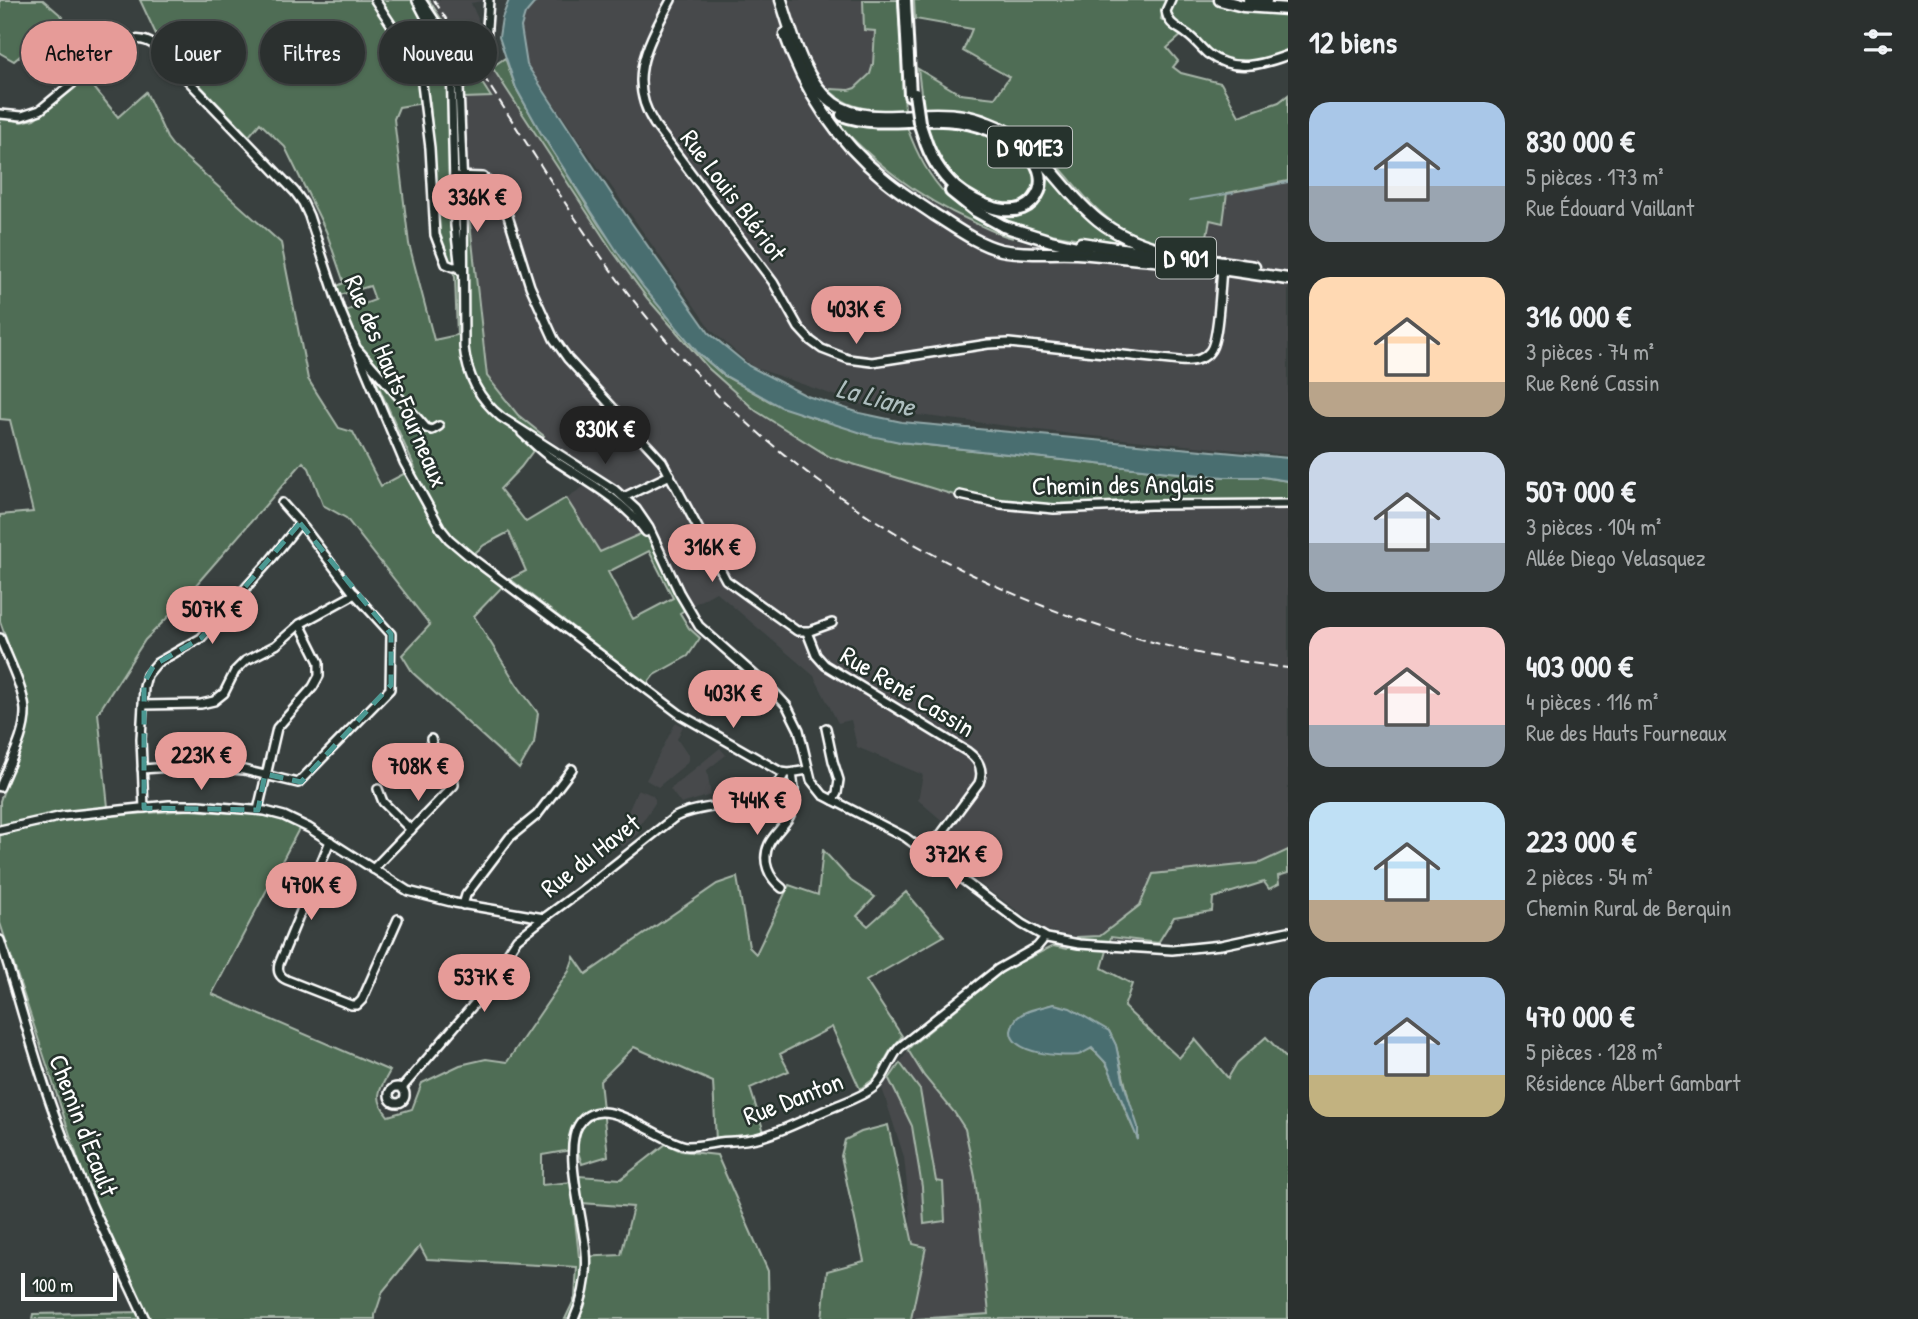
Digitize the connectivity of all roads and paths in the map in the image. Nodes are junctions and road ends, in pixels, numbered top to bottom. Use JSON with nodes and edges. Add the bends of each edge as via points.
{"nodes":[{"id":1,"x":375,"y":0,"type":"edge"},
{"id":2,"x":419,"y":0,"type":"edge"},
{"id":3,"x":489,"y":0,"type":"edge"},
{"id":4,"x":671,"y":0,"type":"edge"},
{"id":5,"x":774,"y":0,"type":"edge"},
{"id":6,"x":781,"y":0,"type":"edge"},
{"id":7,"x":905,"y":0,"type":"edge"},
{"id":8,"x":1171,"y":0,"type":"edge"},
{"id":9,"x":1220,"y":0,"type":"edge"},
{"id":10,"x":1249,"y":0,"type":"edge"},
{"id":11,"x":1288,"y":2,"type":"edge"},
{"id":12,"x":1288,"y":9,"type":"edge"},
{"id":13,"x":432,"y":21,"type":"edge"},
{"id":14,"x":488,"y":21,"type":"edge"},
{"id":15,"x":1288,"y":55,"type":"edge"},
{"id":16,"x":804,"y":79,"type":"junction"},
{"id":17,"x":462,"y":84,"type":"edge"},
{"id":18,"x":452,"y":85,"type":"edge"},
{"id":19,"x":0,"y":114,"type":"edge"},
{"id":20,"x":842,"y":115,"type":"joint"},
{"id":21,"x":921,"y":138,"type":"junction"},
{"id":22,"x":458,"y":176,"type":"junction"},
{"id":23,"x":1003,"y":226,"type":"joint"},
{"id":24,"x":1025,"y":233,"type":"junction"},
{"id":25,"x":1167,"y":261,"type":"junction"},
{"id":26,"x":462,"y":266,"type":"junction"},
{"id":27,"x":1254,"y":267,"type":"junction"},
{"id":28,"x":1222,"y":269,"type":"junction"},
{"id":29,"x":1288,"y":272,"type":"edge"},
{"id":30,"x":1288,"y":278,"type":"edge"},
{"id":31,"x":355,"y":347,"type":"junction"},
{"id":32,"x":511,"y":424,"type":"junction"},
{"id":33,"x":439,"y":426,"type":"dead end"},
{"id":34,"x":670,"y":475,"type":"junction"},
{"id":35,"x":960,"y":495,"type":"dead end"},
{"id":36,"x":625,"y":497,"type":"junction"},
{"id":37,"x":616,"y":501,"type":"junction"},
{"id":38,"x":282,"y":503,"type":"dead end"},
{"id":39,"x":1288,"y":504,"type":"edge"},
{"id":40,"x":300,"y":523,"type":"junction"},
{"id":41,"x":657,"y":548,"type":"junction"},
{"id":42,"x":355,"y":594,"type":"junction"},
{"id":43,"x":832,"y":623,"type":"dead end"},
{"id":44,"x":300,"y":624,"type":"junction"},
{"id":45,"x":807,"y":632,"type":"junction"},
{"id":46,"x":0,"y":638,"type":"edge"},
{"id":47,"x":143,"y":705,"type":"junction"},
{"id":48,"x":826,"y":728,"type":"dead end"},
{"id":49,"x":431,"y":739,"type":"dead end"},
{"id":50,"x":142,"y":769,"type":"junction"},
{"id":51,"x":572,"y":769,"type":"dead end"},
{"id":52,"x":808,"y":770,"type":"junction"},
{"id":53,"x":788,"y":773,"type":"junction"},
{"id":54,"x":265,"y":775,"type":"junction"},
{"id":55,"x":0,"y":787,"type":"edge"},
{"id":56,"x":378,"y":789,"type":"dead end"},
{"id":57,"x":833,"y":800,"type":"junction"},
{"id":58,"x":144,"y":808,"type":"junction"},
{"id":59,"x":258,"y":810,"type":"junction"},
{"id":60,"x":0,"y":830,"type":"edge"},
{"id":61,"x":411,"y":830,"type":"junction"},
{"id":62,"x":330,"y":841,"type":"junction"},
{"id":63,"x":927,"y":853,"type":"junction"},
{"id":64,"x":373,"y":869,"type":"junction"},
{"id":65,"x":782,"y":888,"type":"dead end"},
{"id":66,"x":463,"y":905,"type":"junction"},
{"id":67,"x":544,"y":918,"type":"junction"},
{"id":68,"x":398,"y":919,"type":"dead end"},
{"id":69,"x":1288,"y":931,"type":"edge"},
{"id":70,"x":1044,"y":937,"type":"junction"},
{"id":71,"x":0,"y":940,"type":"edge"},
{"id":72,"x":402,"y":1088,"type":"dead end"},
{"id":73,"x":145,"y":1319,"type":"edge"},
{"id":74,"x":574,"y":1319,"type":"edge"}],
"edges":[{"from":1,"to":26,"type":"street","via":[[420,68],[436,242],[446,264]]},
{"from":2,"to":13,"type":"street"},
{"from":3,"to":14,"type":"street"},
{"from":4,"to":28,"type":"street","name":"Rue Louis Blériot","via":[[642,61],[646,107],[775,286],[799,328],[832,354],[877,362],[1009,343],[1194,361],[1207,355],[1214,344]]},
{"from":5,"to":16,"type":"main road","number":"D 901E3"},
{"from":6,"to":27,"type":"main road","number":"D 901E3","via":[[812,78],[841,108],[870,116],[954,115],[991,124],[1030,146],[1088,211],[1122,235],[1159,248]]},
{"from":7,"to":21,"type":"highway","number":"D 901","bridge":true,"via":[[913,117]]},
{"from":8,"to":15,"type":"street","via":[[1166,12],[1169,21],[1221,61],[1250,66]]},
{"from":9,"to":12,"type":"main road"},
{"from":10,"to":11,"type":"main road"},
{"from":16,"to":20,"type":"main road","number":"D 901E3","via":[[822,101]]},
{"from":16,"to":25,"type":"main road","number":"D 901E3","via":[[830,122],[877,174],[978,241],[1025,254]]},
{"from":17,"to":22,"type":"street"},
{"from":18,"to":22,"type":"street"},
{"from":19,"to":31,"type":"street","name":"Rue des Hauts Fourneaux","via":[[18,117],[36,112],[123,43],[135,39],[150,43],[301,200]]},
{"from":20,"to":21,"type":"highway","number":"D 901E3","via":[[880,122],[953,120],[990,129],[1035,161],[1041,184],[1038,192],[1030,203],[1015,209],[980,202],[948,179]]},
{"from":21,"to":23,"type":"highway","number":"D 901","via":[[933,169],[948,188]]},
{"from":22,"to":26,"type":"street","via":[[455,226]]},
{"from":22,"to":34,"type":"street","via":[[483,177],[490,182],[505,209],[530,286],[554,339]]},
{"from":23,"to":24,"type":"main road","number":"D 901"},
{"from":24,"to":25,"type":"main road","number":"D 901","via":[[1080,248]]},
{"from":24,"to":27,"type":"main road","number":"D 901"},
{"from":25,"to":28,"type":"main road","number":"D 901"},
{"from":26,"to":32,"type":"street","via":[[464,347],[470,375],[489,407]]},
{"from":27,"to":29,"type":"main road","number":"D 901"},
{"from":28,"to":30,"type":"main road","number":"D 901"},
{"from":31,"to":33,"type":"street","via":[[423,426],[432,430]]},
{"from":31,"to":53,"type":"street","name":"Rue des Hauts Fourneaux","via":[[404,462],[449,539],[681,715]]},
{"from":32,"to":36,"type":"street"},
{"from":32,"to":37,"type":"street"},
{"from":34,"to":36,"type":"street"},
{"from":34,"to":45,"type":"street","via":[[728,583],[794,630]]},
{"from":35,"to":39,"type":"street","name":"Chemin des Anglais","via":[[1054,509]]},
{"from":36,"to":37,"type":"street"},
{"from":36,"to":41,"type":"street","via":[[644,519]]},
{"from":37,"to":41,"type":"street"},
{"from":38,"to":40,"type":"street"},
{"from":40,"to":42,"type":"street"},
{"from":40,"to":47,"type":"street","via":[[201,638],[150,670]]},
{"from":41,"to":52,"type":"street","via":[[699,626],[787,706],[798,727]]},
{"from":42,"to":44,"type":"street"},
{"from":42,"to":54,"type":"street","via":[[391,634],[390,690],[300,782]]},
{"from":43,"to":45,"type":"street","name":"Rue René Cassin"},
{"from":44,"to":47,"type":"street","via":[[240,666],[224,693],[211,703]]},
{"from":44,"to":54,"type":"street","via":[[319,662],[319,676],[278,726]]},
{"from":45,"to":63,"type":"street","name":"Rue René Cassin","via":[[825,665],[978,761],[979,783]]},
{"from":46,"to":55,"type":"street","via":[[25,710],[22,731]]},
{"from":47,"to":50,"type":"street"},
{"from":48,"to":57,"type":"street","via":[[839,780]]},
{"from":49,"to":61,"type":"street","via":[[435,753],[453,774],[454,785]]},
{"from":50,"to":54,"type":"street","via":[[190,766]]},
{"from":50,"to":58,"type":"street"},
{"from":51,"to":66,"type":"street","via":[[537,815],[510,837]]},
{"from":52,"to":53,"type":"street"},
{"from":52,"to":57,"type":"street","via":[[817,790]]},
{"from":53,"to":65,"type":"street","via":[[795,796],[790,816],[766,855],[771,876]]},
{"from":53,"to":67,"type":"street","name":"Rue du Havet","via":[[762,796],[675,817]]},
{"from":54,"to":59,"type":"street"},
{"from":56,"to":61,"type":"street","via":[[383,802]]},
{"from":57,"to":63,"type":"street"},
{"from":58,"to":59,"type":"street","name":"Rue du Havet","via":[[189,805]]},
{"from":58,"to":60,"type":"street","name":"Rue du Havet","via":[[58,817]]},
{"from":59,"to":62,"type":"street","name":"Rue du Havet","via":[[301,823]]},
{"from":61,"to":64,"type":"street"},
{"from":62,"to":64,"type":"street","name":"Rue du Havet"},
{"from":62,"to":68,"type":"street","via":[[279,964],[280,975],[357,1005]]},
{"from":63,"to":70,"type":"street"},
{"from":64,"to":66,"type":"street","name":"Rue du Havet","via":[[408,891]]},
{"from":66,"to":67,"type":"street","name":"Rue du Havet"},
{"from":67,"to":72,"type":"street","via":[[516,941],[475,1003]]},
{"from":69,"to":70,"type":"street","via":[[1178,950],[1079,944]]},
{"from":70,"to":74,"type":"street","name":"Rue Danton","via":[[900,1047],[870,1090],[775,1132],[689,1146],[616,1115],[597,1113],[583,1120],[574,1135],[573,1163],[586,1273]]},
{"from":71,"to":73,"type":"street","name":"Chemin d'Ecault","via":[[58,1126]]}]}
